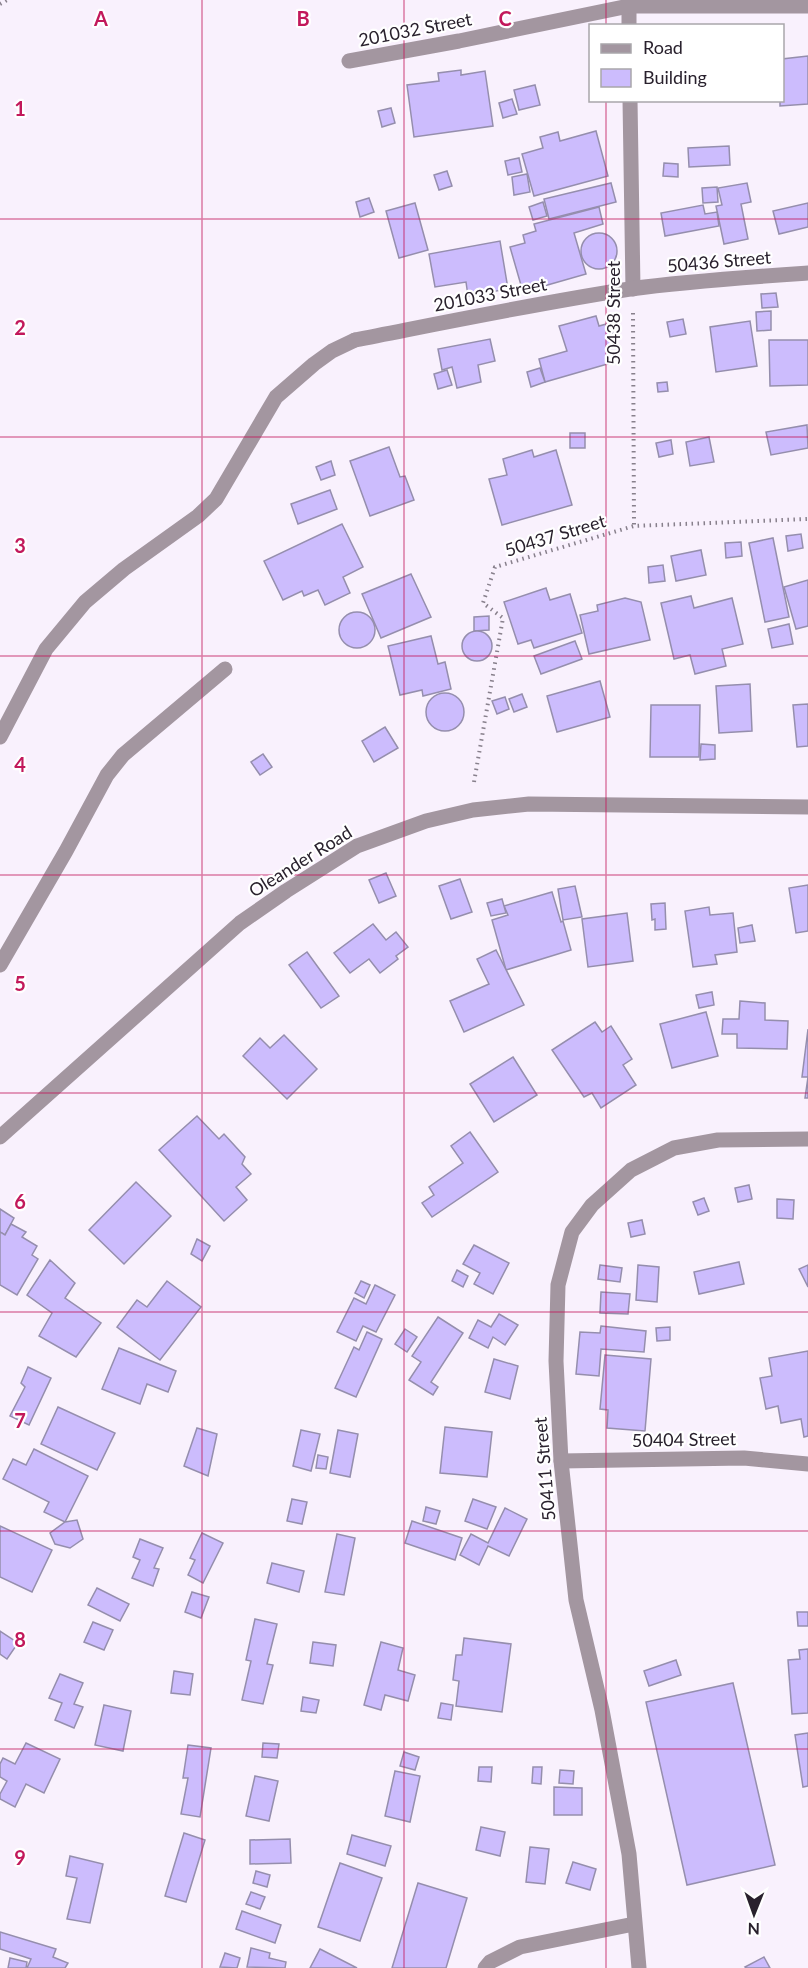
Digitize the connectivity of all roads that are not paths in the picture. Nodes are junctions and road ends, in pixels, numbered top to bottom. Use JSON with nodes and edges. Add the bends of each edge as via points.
{"nodes":[{"id":1,"x":629,"y":3,"type":"edge"},
{"id":2,"x":808,"y":6,"type":"edge"},
{"id":3,"x":629,"y":24,"type":"edge"},
{"id":4,"x":350,"y":61,"type":"dead end"},
{"id":5,"x":630,"y":102,"type":"edge"},
{"id":6,"x":808,"y":273,"type":"edge"},
{"id":7,"x":633,"y":289,"type":"junction"},
{"id":8,"x":225,"y":669,"type":"dead end"},
{"id":9,"x":0,"y":737,"type":"edge"},
{"id":10,"x":808,"y":807,"type":"edge"},
{"id":11,"x":0,"y":964,"type":"edge"},
{"id":12,"x":0,"y":1137,"type":"edge"},
{"id":13,"x":808,"y":1139,"type":"edge"},
{"id":14,"x":561,"y":1461,"type":"junction"},
{"id":15,"x":808,"y":1464,"type":"edge"},
{"id":16,"x":634,"y":1924,"type":"junction"},
{"id":17,"x":485,"y":1968,"type":"edge"},
{"id":18,"x":639,"y":1968,"type":"edge"}],
"edges":[{"from":1,"to":2,"type":"street","name":"201032 Street"},
{"from":1,"to":3,"type":"street"},
{"from":1,"to":4,"type":"street","name":"201032 Street"},
{"from":5,"to":7,"type":"street","name":"50438 Street"},
{"from":6,"to":7,"type":"street","name":"50436 Street"},
{"from":7,"to":9,"type":"street","name":"201033 Street","via":[[355,340],[332,351],[276,398],[216,499],[85,602],[46,649]]},
{"from":8,"to":11,"type":"street","via":[[123,755],[107,775]]},
{"from":10,"to":12,"type":"street","name":"Oleander Road","via":[[529,804],[473,810],[426,821],[357,846],[240,922]]},
{"from":13,"to":14,"type":"street","name":"50411 Street","via":[[718,1140],[674,1148],[631,1170],[592,1205],[572,1232],[558,1285],[556,1361]]},
{"from":14,"to":15,"type":"street","name":"50404 Street","via":[[744,1458]]},
{"from":14,"to":16,"type":"street","name":"50411 Street","via":[[576,1599],[629,1854]]},
{"from":16,"to":17,"type":"street","via":[[520,1947]]},
{"from":16,"to":18,"type":"street","name":"50411 Street"}]}
